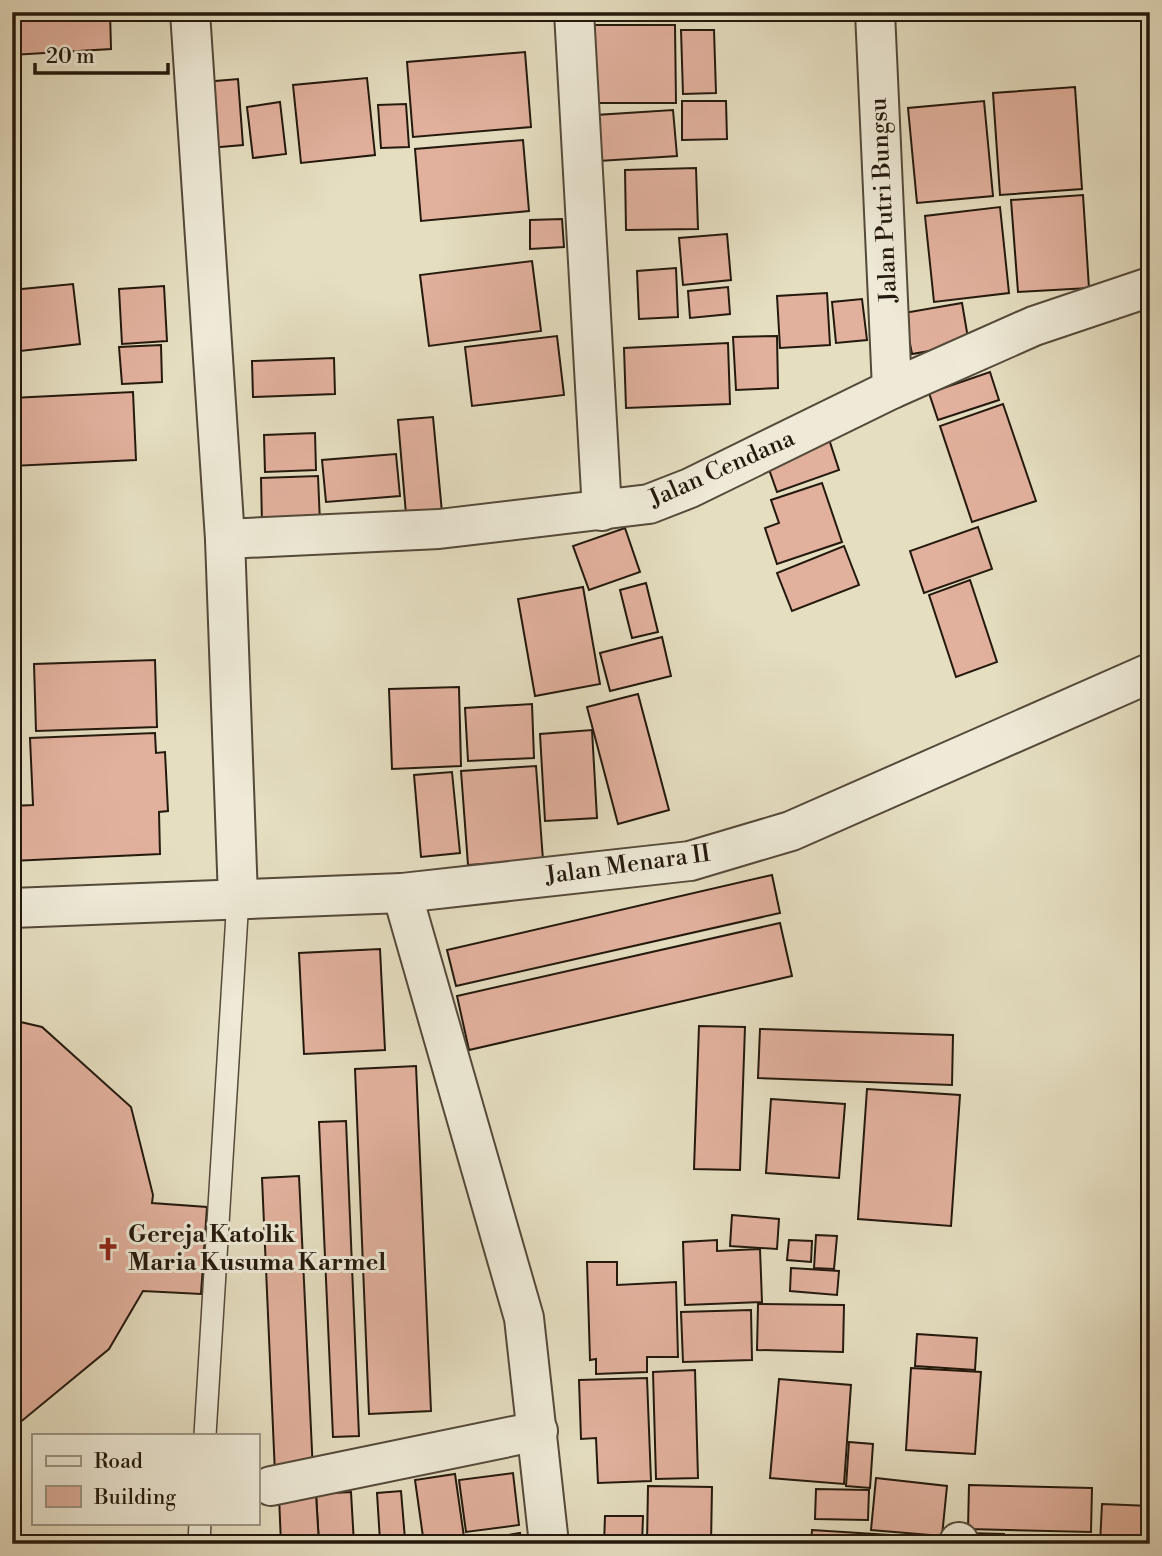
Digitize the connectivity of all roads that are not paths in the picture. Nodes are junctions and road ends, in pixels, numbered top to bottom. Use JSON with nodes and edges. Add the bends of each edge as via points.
{"nodes":[{"id":1,"x":190,"y":12,"type":"edge"},
{"id":2,"x":574,"y":12,"type":"edge"},
{"id":3,"x":876,"y":12,"type":"edge"},
{"id":4,"x":1150,"y":287,"type":"edge"},
{"id":5,"x":892,"y":388,"type":"junction"},
{"id":6,"x":602,"y":511,"type":"junction"},
{"id":7,"x":225,"y":539,"type":"junction"},
{"id":8,"x":1150,"y":673,"type":"edge"},
{"id":9,"x":402,"y":893,"type":"junction"},
{"id":10,"x":238,"y":898,"type":"junction"},
{"id":11,"x":12,"y":908,"type":"edge"},
{"id":12,"x":538,"y":1431,"type":"junction"},
{"id":13,"x":205,"y":1434,"type":"edge"},
{"id":14,"x":271,"y":1486,"type":"dead end"},
{"id":15,"x":200,"y":1524,"type":"edge"},
{"id":16,"x":199,"y":1544,"type":"edge"},
{"id":17,"x":550,"y":1544,"type":"edge"}],
"edges":[{"from":1,"to":7,"type":"street"},
{"from":2,"to":6,"type":"street"},
{"from":3,"to":5,"type":"street","name":"Jalan Putri Bungsu"},
{"from":4,"to":5,"type":"street","name":"Jalan Cendana","via":[[1034,326]]},
{"from":5,"to":6,"type":"street","name":"Jalan Cendana","via":[[690,488],[649,504]]},
{"from":6,"to":7,"type":"street","name":"Jalan Cendana","via":[[439,529]]},
{"from":7,"to":10,"type":"street"},
{"from":8,"to":9,"type":"street","name":"Jalan Menara II","via":[[791,831],[690,861]]},
{"from":9,"to":10,"type":"street","name":"Jalan Menara II"},
{"from":9,"to":12,"type":"street","via":[[524,1318]]},
{"from":10,"to":11,"type":"street","name":"Jalan Menara II"},
{"from":10,"to":13,"type":"lane"},
{"from":12,"to":14,"type":"street"},
{"from":12,"to":17,"type":"street"},
{"from":15,"to":16,"type":"lane"}]}
